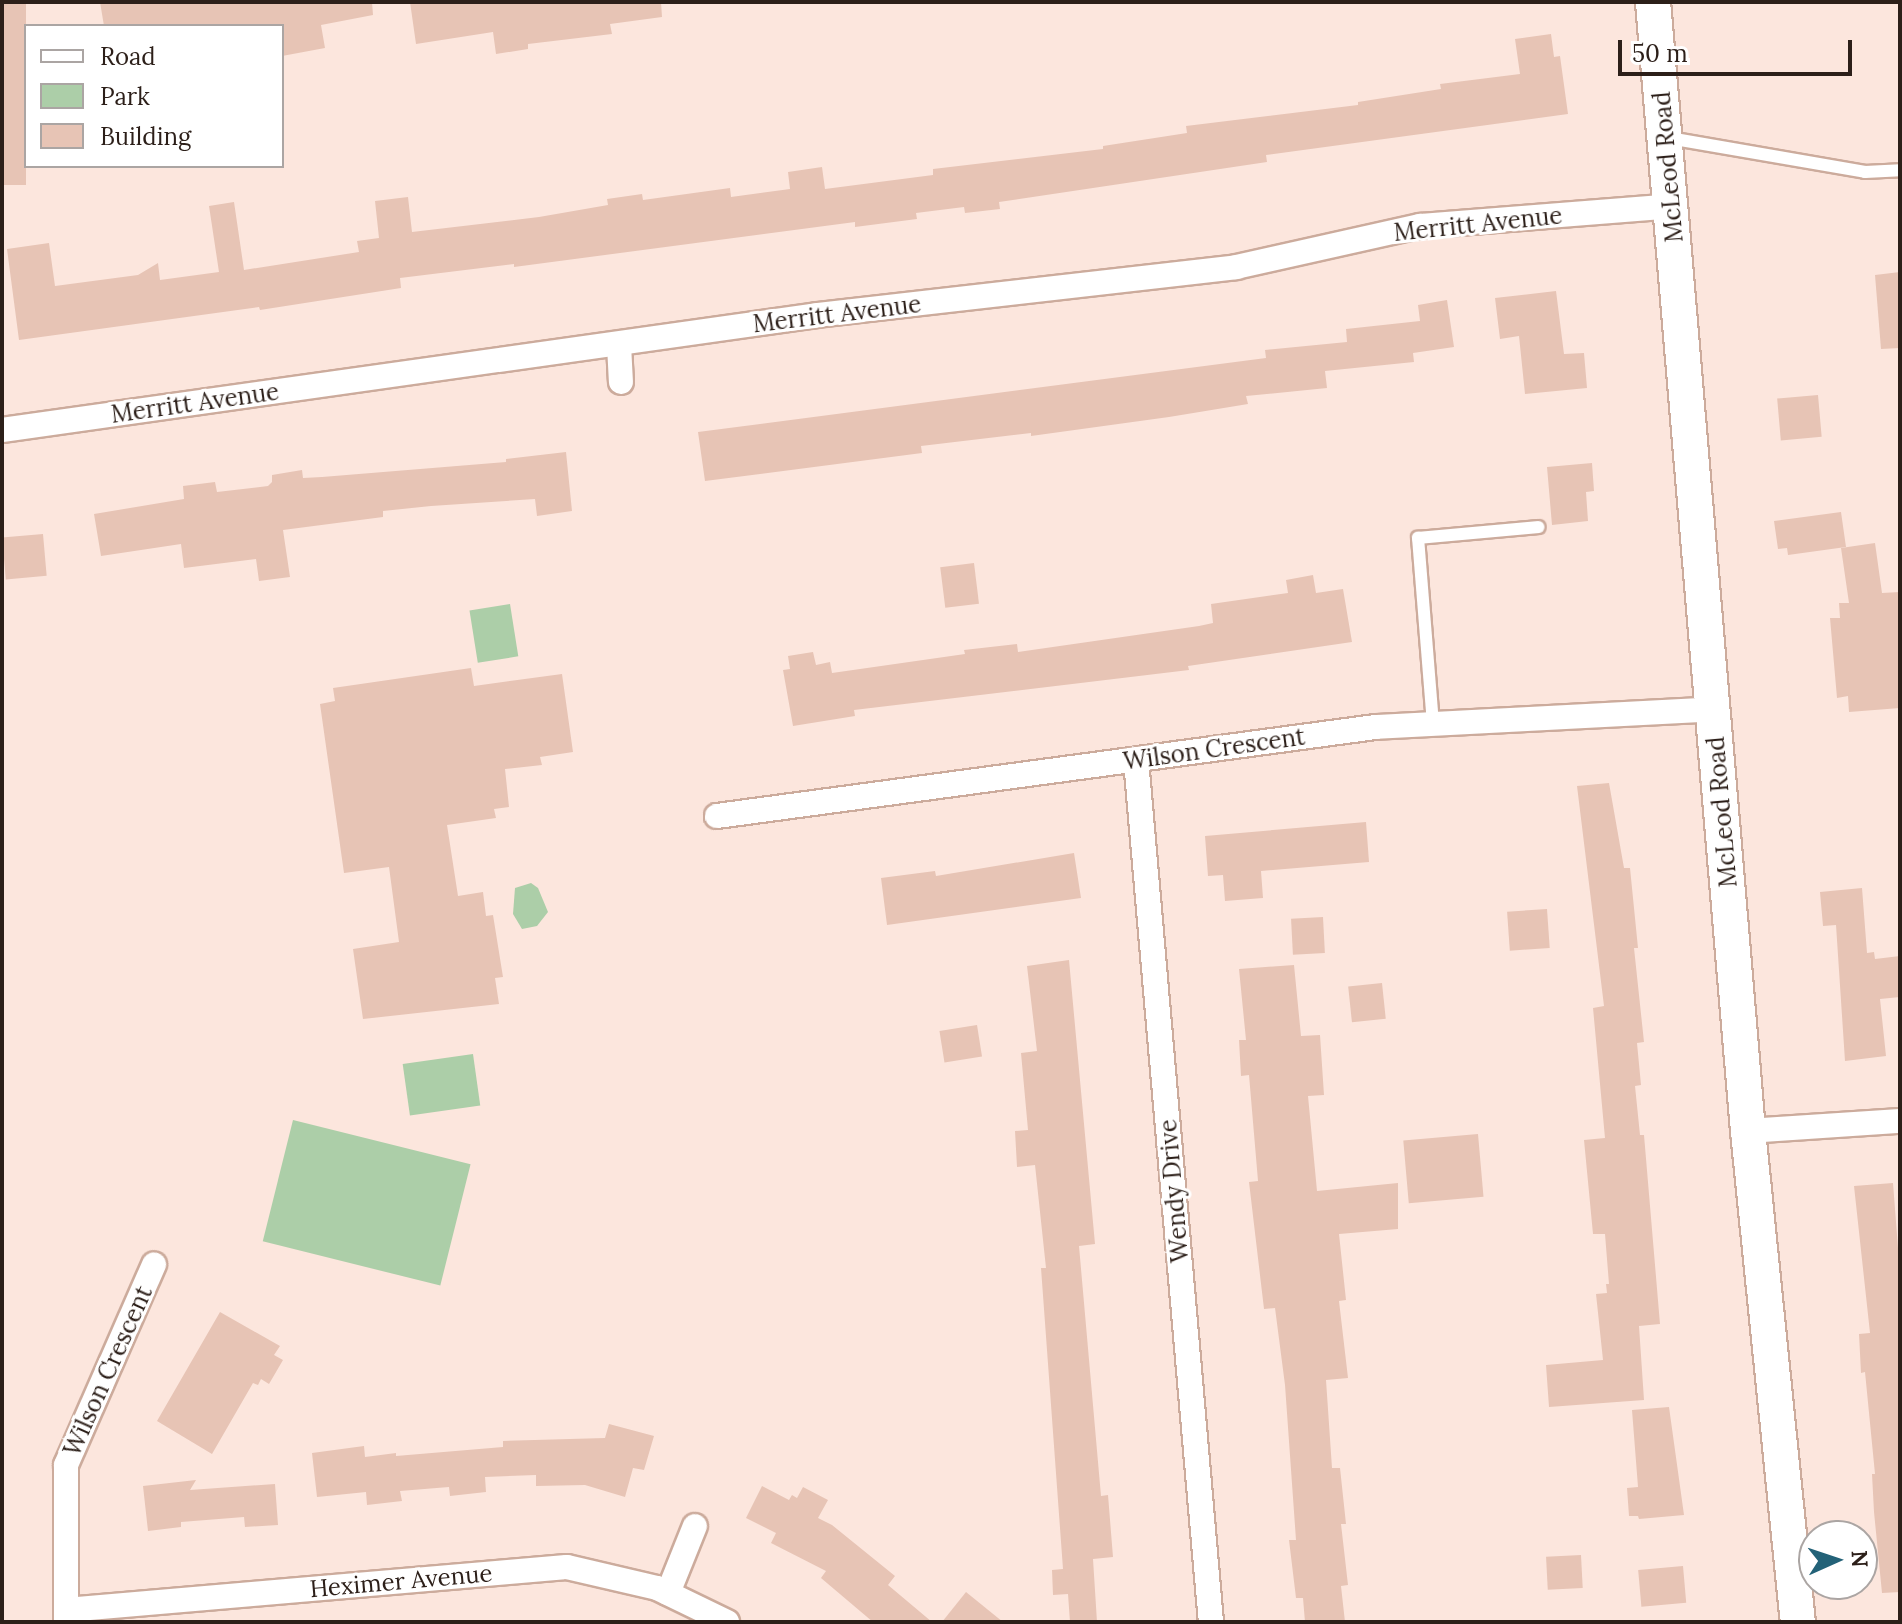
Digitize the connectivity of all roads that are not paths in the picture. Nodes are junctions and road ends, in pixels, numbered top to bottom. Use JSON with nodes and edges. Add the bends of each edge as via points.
{"nodes":[{"id":1,"x":1653,"y":2,"type":"edge"},
{"id":2,"x":1666,"y":138,"type":"junction"},
{"id":3,"x":1900,"y":170,"type":"edge"},
{"id":4,"x":1672,"y":206,"type":"junction"},
{"id":5,"x":619,"y":345,"type":"junction"},
{"id":6,"x":621,"y":382,"type":"dead end"},
{"id":7,"x":2,"y":430,"type":"edge"},
{"id":8,"x":1538,"y":527,"type":"dead end"},
{"id":9,"x":1713,"y":709,"type":"junction"},
{"id":10,"x":1433,"y":724,"type":"junction"},
{"id":11,"x":1136,"y":760,"type":"junction"},
{"id":12,"x":717,"y":816,"type":"dead end"},
{"id":13,"x":1900,"y":1121,"type":"edge"},
{"id":14,"x":1748,"y":1131,"type":"junction"},
{"id":15,"x":154,"y":1265,"type":"dead end"},
{"id":16,"x":695,"y":1526,"type":"dead end"},
{"id":17,"x":668,"y":1593,"type":"junction"},
{"id":18,"x":66,"y":1616,"type":"edge"},
{"id":19,"x":727,"y":1622,"type":"edge"},
{"id":20,"x":1211,"y":1622,"type":"edge"},
{"id":21,"x":1798,"y":1622,"type":"edge"}],
"edges":[{"from":1,"to":2,"type":"main road","name":"McLeod Road"},
{"from":2,"to":3,"type":"lane","via":[[1865,172]]},
{"from":2,"to":4,"type":"main road","name":"McLeod Road"},
{"from":4,"to":5,"type":"street","name":"Merritt Avenue","via":[[1420,226],[1236,267],[817,315]]},
{"from":4,"to":9,"type":"main road","name":"McLeod Road"},
{"from":5,"to":6,"type":"street"},
{"from":5,"to":7,"type":"street","name":"Merritt Avenue"},
{"from":8,"to":10,"type":"lane","via":[[1418,538]]},
{"from":9,"to":10,"type":"street","name":"Wilson Crescent"},
{"from":9,"to":14,"type":"main road","name":"McLeod Road"},
{"from":10,"to":11,"type":"street","name":"Wilson Crescent","via":[[1375,727]]},
{"from":11,"to":12,"type":"street","name":"Wilson Crescent"},
{"from":11,"to":20,"type":"street","name":"Wendy Drive"},
{"from":13,"to":14,"type":"street"},
{"from":14,"to":21,"type":"main road","name":"McLeod Road"},
{"from":15,"to":18,"type":"street","name":"Wilson Crescent","via":[[66,1465]]},
{"from":16,"to":17,"type":"street"},
{"from":17,"to":18,"type":"street","name":"Heximer Avenue","via":[[567,1567]]},
{"from":17,"to":19,"type":"street","name":"Heximer Avenue"}]}
